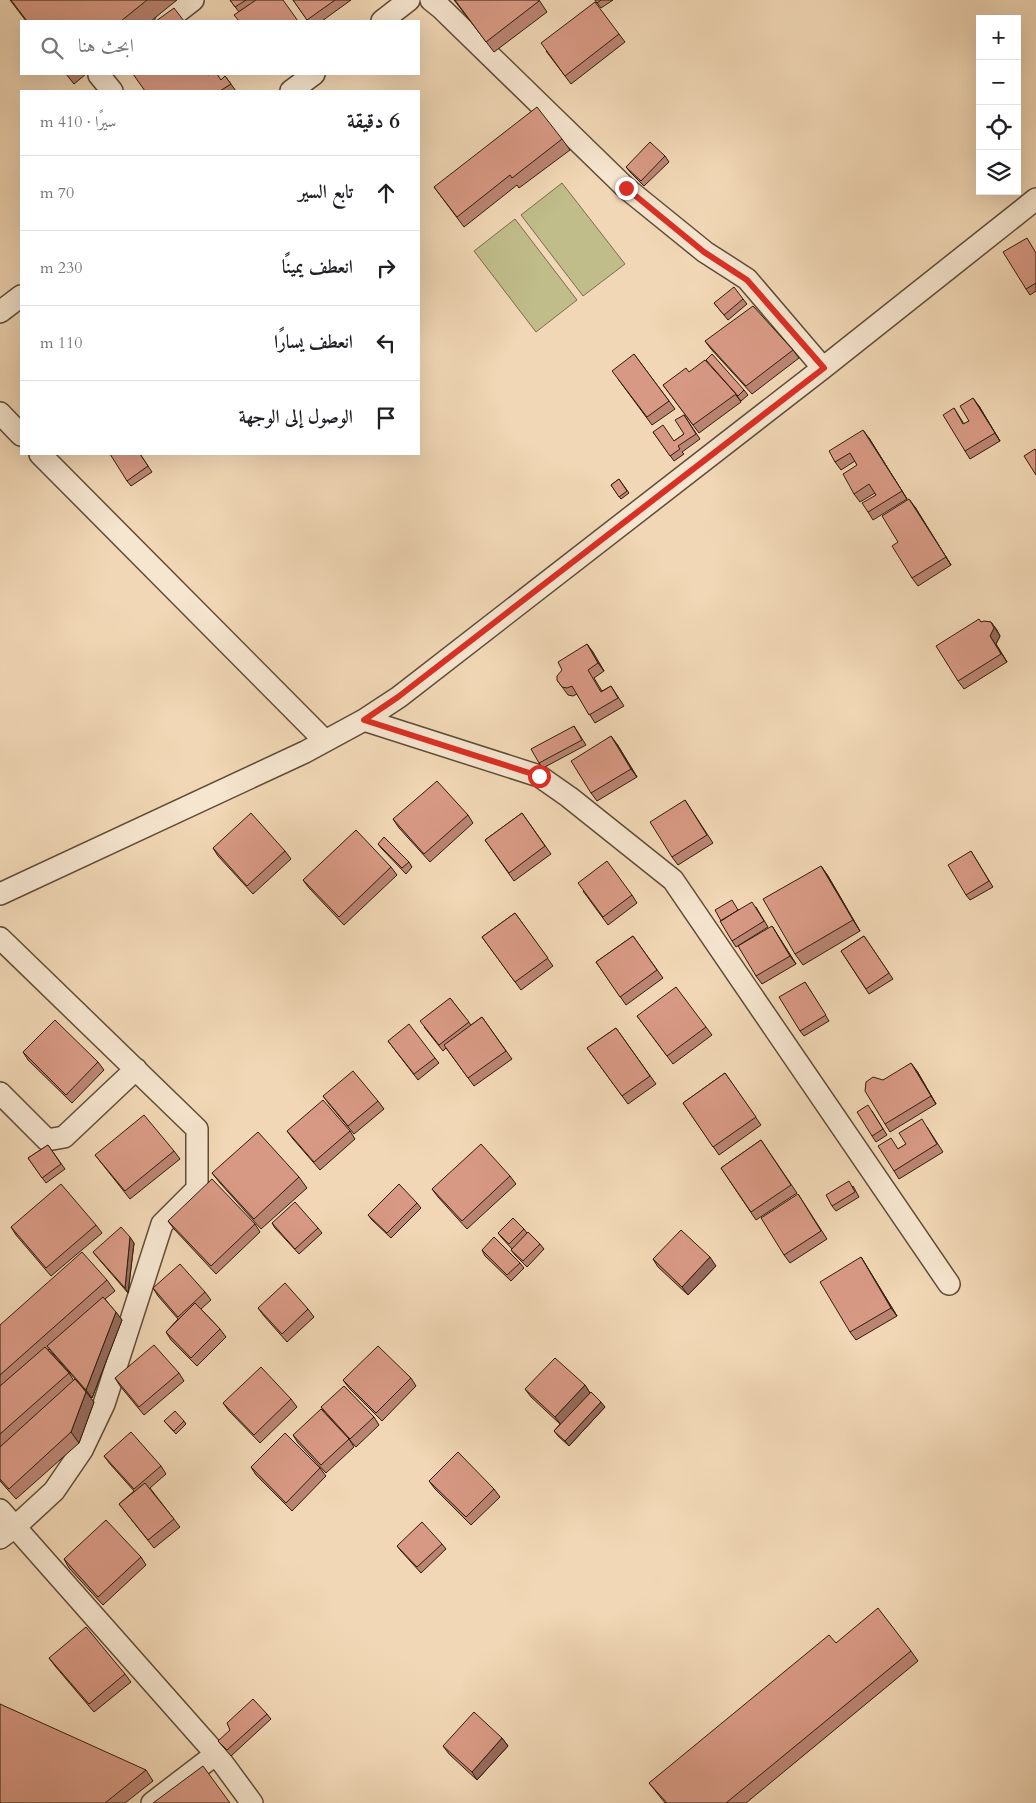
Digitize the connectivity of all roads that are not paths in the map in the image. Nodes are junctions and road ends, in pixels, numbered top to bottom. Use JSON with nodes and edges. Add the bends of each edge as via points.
{"nodes":[{"id":1,"x":192,"y":0,"type":"edge"},
{"id":2,"x":409,"y":0,"type":"edge"},
{"id":3,"x":440,"y":3,"type":"edge"},
{"id":4,"x":167,"y":20,"type":"edge"},
{"id":5,"x":383,"y":20,"type":"edge"},
{"id":6,"x":99,"y":75,"type":"edge"},
{"id":7,"x":313,"y":75,"type":"edge"},
{"id":8,"x":111,"y":90,"type":"edge"},
{"id":9,"x":292,"y":90,"type":"edge"},
{"id":10,"x":1036,"y":199,"type":"edge"},
{"id":11,"x":20,"y":297,"type":"edge"},
{"id":12,"x":0,"y":312,"type":"edge"},
{"id":13,"x":824,"y":368,"type":"junction"},
{"id":14,"x":0,"y":413,"type":"edge"},
{"id":15,"x":20,"y":434,"type":"edge"},
{"id":16,"x":41,"y":455,"type":"edge"},
{"id":17,"x":364,"y":720,"type":"junction"},
{"id":18,"x":325,"y":741,"type":"junction"},
{"id":19,"x":0,"y":894,"type":"edge"},
{"id":20,"x":0,"y":938,"type":"edge"},
{"id":21,"x":136,"y":1069,"type":"junction"},
{"id":22,"x":0,"y":1093,"type":"edge"},
{"id":23,"x":949,"y":1284,"type":"dead end"},
{"id":24,"x":0,"y":1510,"type":"edge"},
{"id":25,"x":8,"y":1532,"type":"edge"},
{"id":26,"x":216,"y":1754,"type":"junction"},
{"id":27,"x":152,"y":1803,"type":"edge"},
{"id":28,"x":252,"y":1803,"type":"edge"}],
"edges":[{"from":1,"to":4,"type":"street"},
{"from":2,"to":5,"type":"street"},
{"from":3,"to":13,"type":"street","via":[[626,188],[704,252],[747,280]]},
{"from":6,"to":8,"type":"street"},
{"from":7,"to":9,"type":"street"},
{"from":10,"to":13,"type":"street"},
{"from":11,"to":12,"type":"street"},
{"from":13,"to":17,"type":"street"},
{"from":14,"to":15,"type":"street"},
{"from":16,"to":18,"type":"street"},
{"from":17,"to":18,"type":"street"},
{"from":17,"to":23,"type":"street","via":[[539,776],[673,880]]},
{"from":18,"to":19,"type":"street"},
{"from":20,"to":21,"type":"street"},
{"from":21,"to":22,"type":"street","via":[[64,1137],[46,1140]]},
{"from":21,"to":25,"type":"street","via":[[197,1129],[197,1189],[162,1224],[104,1404],[82,1450],[54,1491]]},
{"from":24,"to":25,"type":"street"},
{"from":25,"to":26,"type":"street"},
{"from":26,"to":27,"type":"street"},
{"from":26,"to":28,"type":"street"}]}
